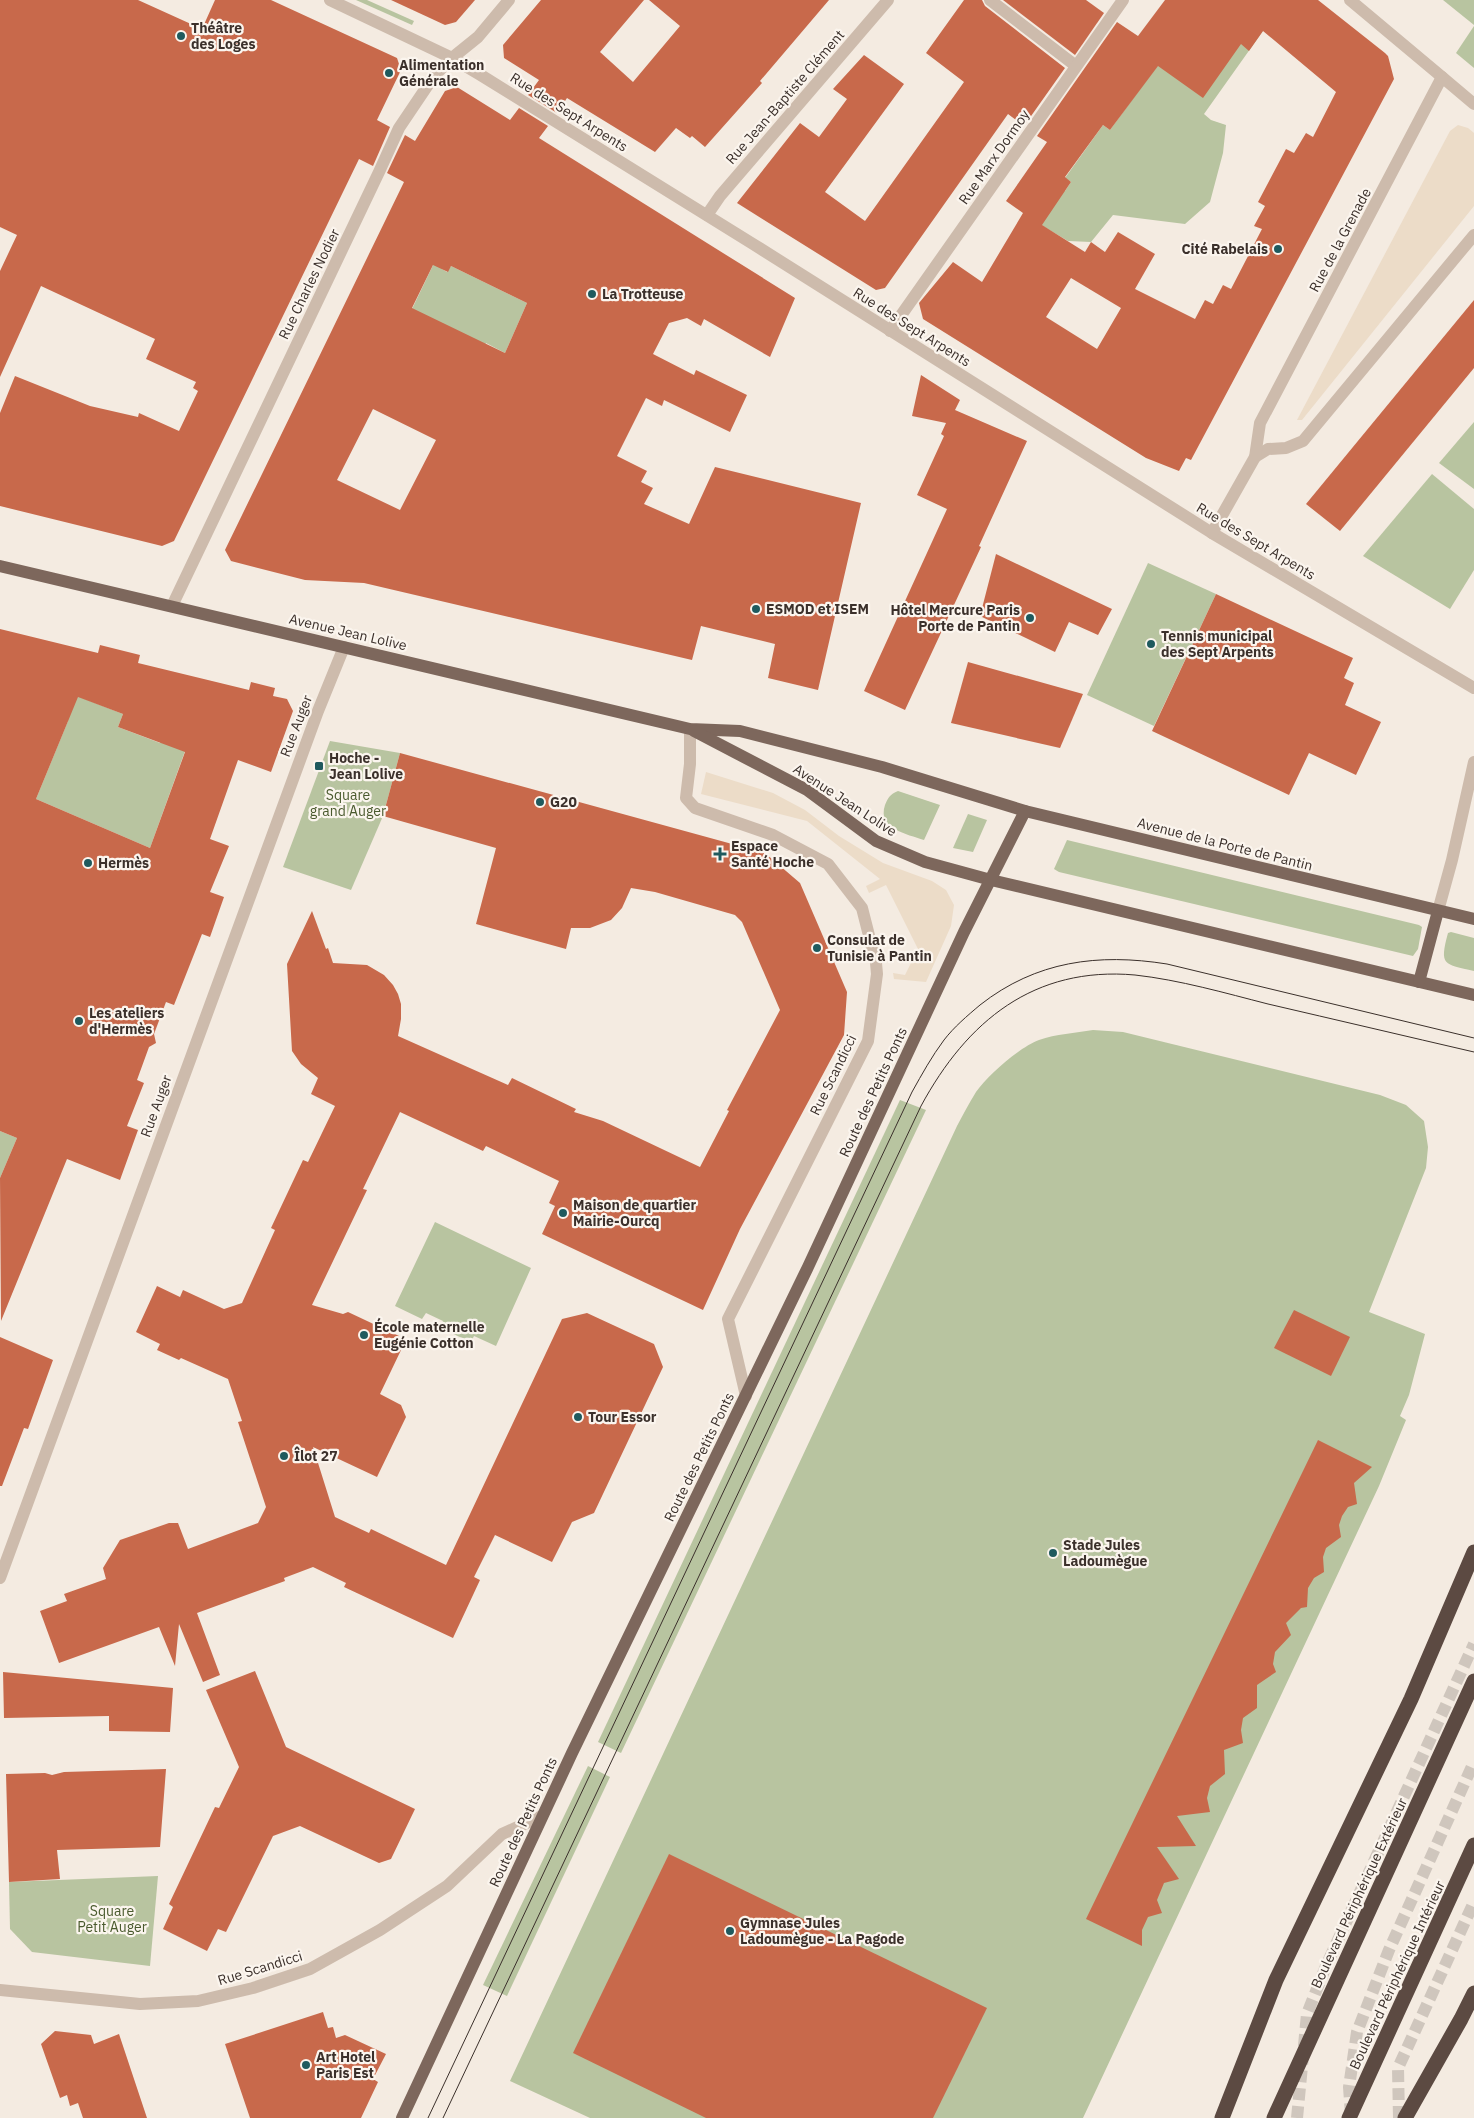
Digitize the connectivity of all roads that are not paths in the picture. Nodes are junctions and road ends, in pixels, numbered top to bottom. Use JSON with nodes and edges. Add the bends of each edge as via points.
{"nodes":[{"id":1,"x":330,"y":0,"type":"edge"},
{"id":2,"x":509,"y":0,"type":"edge"},
{"id":3,"x":888,"y":0,"type":"edge"},
{"id":4,"x":990,"y":0,"type":"edge"},
{"id":5,"x":1123,"y":0,"type":"edge"},
{"id":6,"x":1350,"y":0,"type":"edge"},
{"id":7,"x":452,"y":58,"type":"junction"},
{"id":8,"x":1076,"y":66,"type":"junction"},
{"id":9,"x":1442,"y":77,"type":"junction"},
{"id":10,"x":1474,"y":104,"type":"edge"},
{"id":11,"x":707,"y":215,"type":"junction"},
{"id":12,"x":1474,"y":235,"type":"edge"},
{"id":13,"x":890,"y":331,"type":"junction"},
{"id":14,"x":1255,"y":457,"type":"junction"},
{"id":15,"x":1212,"y":533,"type":"junction"},
{"id":16,"x":0,"y":566,"type":"edge"},
{"id":17,"x":172,"y":606,"type":"junction"},
{"id":18,"x":344,"y":646,"type":"junction"},
{"id":19,"x":1474,"y":688,"type":"edge"},
{"id":20,"x":690,"y":729,"type":"junction"},
{"id":21,"x":1474,"y":762,"type":"edge"},
{"id":22,"x":970,"y":795,"type":"joint"},
{"id":23,"x":1026,"y":811,"type":"junction"},
{"id":24,"x":991,"y":880,"type":"junction"},
{"id":25,"x":1438,"y":911,"type":"junction"},
{"id":26,"x":1474,"y":919,"type":"edge"},
{"id":27,"x":1418,"y":982,"type":"junction"},
{"id":28,"x":1474,"y":995,"type":"edge"},
{"id":29,"x":746,"y":1396,"type":"junction"},
{"id":30,"x":1474,"y":1552,"type":"edge"},
{"id":31,"x":0,"y":1578,"type":"edge"},
{"id":32,"x":1474,"y":1681,"type":"edge"},
{"id":33,"x":542,"y":1816,"type":"junction"},
{"id":34,"x":1474,"y":1845,"type":"edge"},
{"id":35,"x":0,"y":1990,"type":"edge"},
{"id":36,"x":1474,"y":1993,"type":"edge"},
{"id":37,"x":402,"y":2118,"type":"edge"},
{"id":38,"x":1222,"y":2118,"type":"edge"},
{"id":39,"x":1274,"y":2118,"type":"edge"},
{"id":40,"x":1349,"y":2118,"type":"edge"},
{"id":41,"x":1405,"y":2118,"type":"edge"}],
"edges":[{"from":1,"to":7,"type":"street","name":"Rue des Sept Arpents"},
{"from":2,"to":7,"type":"street","name":"Rue Charles Nodier","via":[[478,37]]},
{"from":3,"to":11,"type":"street","name":"Rue Jean-Baptiste Clément"},
{"from":4,"to":8,"type":"street"},
{"from":5,"to":8,"type":"street","name":"Rue Marx Dormoy"},
{"from":6,"to":9,"type":"street"},
{"from":7,"to":11,"type":"street","name":"Rue des Sept Arpents"},
{"from":7,"to":17,"type":"street","name":"Rue Charles Nodier","via":[[434,76],[398,128]]},
{"from":8,"to":13,"type":"street","name":"Rue Marx Dormoy"},
{"from":9,"to":10,"type":"street"},
{"from":9,"to":14,"type":"street","name":"Rue de la Grenade","via":[[1260,423]]},
{"from":11,"to":13,"type":"street","name":"Rue des Sept Arpents"},
{"from":12,"to":14,"type":"street","via":[[1303,441],[1286,448],[1268,449]]},
{"from":13,"to":15,"type":"street","name":"Rue des Sept Arpents"},
{"from":14,"to":15,"type":"street","name":"Rue de la Grenade"},
{"from":15,"to":19,"type":"street","name":"Rue des Sept Arpents"},
{"from":16,"to":17,"type":"main road","name":"Avenue Jean Lolive"},
{"from":17,"to":18,"type":"main road","name":"Avenue Jean Lolive"},
{"from":18,"to":20,"type":"main road","name":"Avenue Jean Lolive"},
{"from":18,"to":31,"type":"street","name":"Rue Auger"},
{"from":20,"to":22,"type":"main road","name":"Avenue Jean Lolive","via":[[740,730],[882,766]]},
{"from":20,"to":24,"type":"main road","name":"Avenue Jean Lolive","via":[[807,790],[876,841],[925,862]]},
{"from":20,"to":29,"type":"street","name":"Rue Scandicci","via":[[686,798],[695,808],[773,835],[828,864],[862,908],[878,974],[868,1041],[728,1319]]},
{"from":21,"to":25,"type":"street"},
{"from":22,"to":23,"type":"main road","name":"Avenue de la Porte de Pantin"},
{"from":23,"to":24,"type":"main road","name":"Route des Petits Ponts"},
{"from":23,"to":25,"type":"main road","name":"Avenue de la Porte de Pantin"},
{"from":24,"to":27,"type":"main road"},
{"from":24,"to":29,"type":"main road","name":"Route des Petits Ponts"},
{"from":25,"to":26,"type":"main road","name":"Avenue de la Porte de Pantin"},
{"from":25,"to":27,"type":"main road"},
{"from":27,"to":28,"type":"main road"},
{"from":29,"to":33,"type":"main road","name":"Route des Petits Ponts"},
{"from":30,"to":38,"type":"highway","via":[[1411,1699],[1276,1980]]},
{"from":32,"to":39,"type":"highway","name":"Boulevard Périphérique Extérieur","bridge":true},
{"from":33,"to":35,"type":"street","name":"Rue Scandicci","via":[[502,1834],[447,1886],[380,1930],[310,1969],[253,1988],[198,2001],[140,2004]]},
{"from":33,"to":37,"type":"main road","name":"Route des Petits Ponts"},
{"from":34,"to":40,"type":"highway","name":"Boulevard Périphérique Intérieur","bridge":true},
{"from":36,"to":41,"type":"highway"}]}
